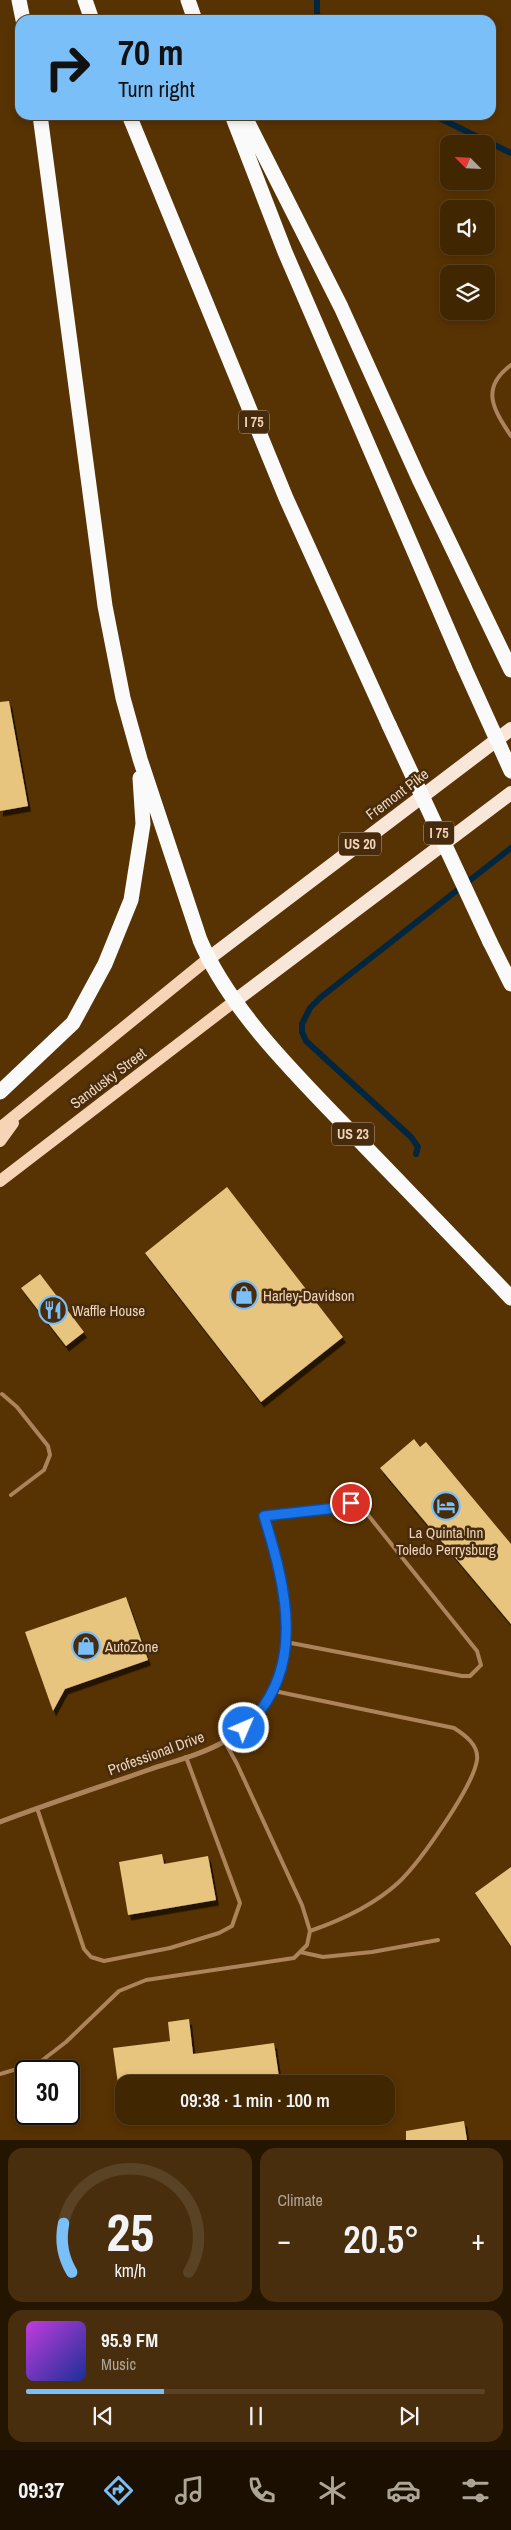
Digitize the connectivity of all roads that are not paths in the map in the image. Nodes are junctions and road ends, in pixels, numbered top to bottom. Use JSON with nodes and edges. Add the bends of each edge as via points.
{"nodes":[{"id":1,"x":19,"y":0,"type":"edge"},
{"id":2,"x":85,"y":0,"type":"edge"},
{"id":3,"x":22,"y":15,"type":"edge"},
{"id":4,"x":90,"y":15,"type":"edge"},
{"id":5,"x":41,"y":120,"type":"edge"},
{"id":6,"x":131,"y":120,"type":"edge"},
{"id":7,"x":234,"y":120,"type":"edge"},
{"id":8,"x":247,"y":120,"type":"edge"},
{"id":9,"x":511,"y":365,"type":"edge"},
{"id":10,"x":511,"y":436,"type":"edge"},
{"id":11,"x":511,"y":670,"type":"edge"},
{"id":12,"x":511,"y":728,"type":"edge"},
{"id":13,"x":140,"y":759,"type":"junction"},
{"id":14,"x":511,"y":771,"type":"edge"},
{"id":15,"x":511,"y":793,"type":"edge"},
{"id":16,"x":208,"y":959,"type":"junction"},
{"id":17,"x":511,"y":984,"type":"edge"},
{"id":18,"x":236,"y":1000,"type":"junction"},
{"id":19,"x":0,"y":1092,"type":"edge"},
{"id":20,"x":20,"y":1112,"type":"junction"},
{"id":21,"x":0,"y":1128,"type":"edge"},
{"id":22,"x":0,"y":1141,"type":"edge"},
{"id":23,"x":0,"y":1181,"type":"edge"},
{"id":24,"x":511,"y":1298,"type":"edge"},
{"id":25,"x":1,"y":1394,"type":"edge"},
{"id":26,"x":11,"y":1495,"type":"dead end"},
{"id":27,"x":264,"y":1516,"type":"joint"},
{"id":28,"x":286,"y":1642,"type":"junction"},
{"id":29,"x":274,"y":1691,"type":"junction"},
{"id":30,"x":225,"y":1742,"type":"junction"},
{"id":31,"x":186,"y":1757,"type":"junction"},
{"id":32,"x":37,"y":1808,"type":"junction"},
{"id":33,"x":0,"y":1822,"type":"edge"},
{"id":34,"x":310,"y":1931,"type":"junction"},
{"id":35,"x":438,"y":1940,"type":"dead end"},
{"id":36,"x":300,"y":1952,"type":"junction"},
{"id":37,"x":0,"y":2074,"type":"edge"}],
"edges":[{"from":1,"to":3,"type":"highway"},
{"from":2,"to":4,"type":"highway"},
{"from":5,"to":13,"type":"highway","via":[[105,606],[123,698]]},
{"from":6,"to":17,"type":"highway","number":"I 75","bridge":true,"via":[[286,498]]},
{"from":7,"to":14,"type":"highway","bridge":true,"via":[[285,252]]},
{"from":8,"to":11,"type":"highway","via":[[341,307],[419,480]]},
{"from":9,"to":10,"type":"lane","via":[[499,374],[492,400],[496,414]]},
{"from":12,"to":16,"type":"highway","name":"Fremont Pike","number":"US 20"},
{"from":13,"to":16,"type":"highway"},
{"from":13,"to":19,"type":"highway","via":[[143,824],[131,900],[105,964],[73,1023]]},
{"from":15,"to":18,"type":"highway"},
{"from":16,"to":18,"type":"highway","number":"US 23"},
{"from":16,"to":20,"type":"main road","name":"Sandusky Street","number":"US 20"},
{"from":18,"to":23,"type":"main road","name":"Sandusky Street"},
{"from":18,"to":24,"type":"highway","number":"US 23","via":[[305,1084]]},
{"from":20,"to":21,"type":"main road","name":"Sandusky Street","number":"US 20"},
{"from":20,"to":22,"type":"main road"},
{"from":25,"to":26,"type":"lane","via":[[17,1407],[48,1446],[50,1456],[44,1470]]},
{"from":27,"to":28,"type":"street","name":"Professional Drive","via":[[285,1601]]},
{"from":27,"to":28,"type":"lane","via":[[336,1508],[351,1503],[364,1510],[477,1651],[481,1665],[470,1676],[462,1676]]},
{"from":28,"to":29,"type":"street","name":"Professional Drive"},
{"from":29,"to":30,"type":"street","name":"Professional Drive","via":[[257,1717]]},
{"from":29,"to":34,"type":"lane","via":[[454,1728],[470,1739],[477,1759],[470,1780],[432,1843],[399,1882],[345,1919]]},
{"from":30,"to":31,"type":"street","name":"Professional Drive"},
{"from":30,"to":34,"type":"lane","via":[[302,1905]]},
{"from":31,"to":32,"type":"street","name":"Professional Drive"},
{"from":31,"to":32,"type":"lane","via":[[240,1903],[232,1926],[220,1933],[170,1948],[104,1961],[91,1957],[84,1949]]},
{"from":32,"to":33,"type":"street","name":"Professional Drive"},
{"from":34,"to":36,"type":"lane","via":[[307,1945]]},
{"from":35,"to":36,"type":"lane","via":[[323,1957]]},
{"from":36,"to":37,"type":"lane","via":[[294,1958],[146,1980],[120,1991],[40,2062]]}]}
